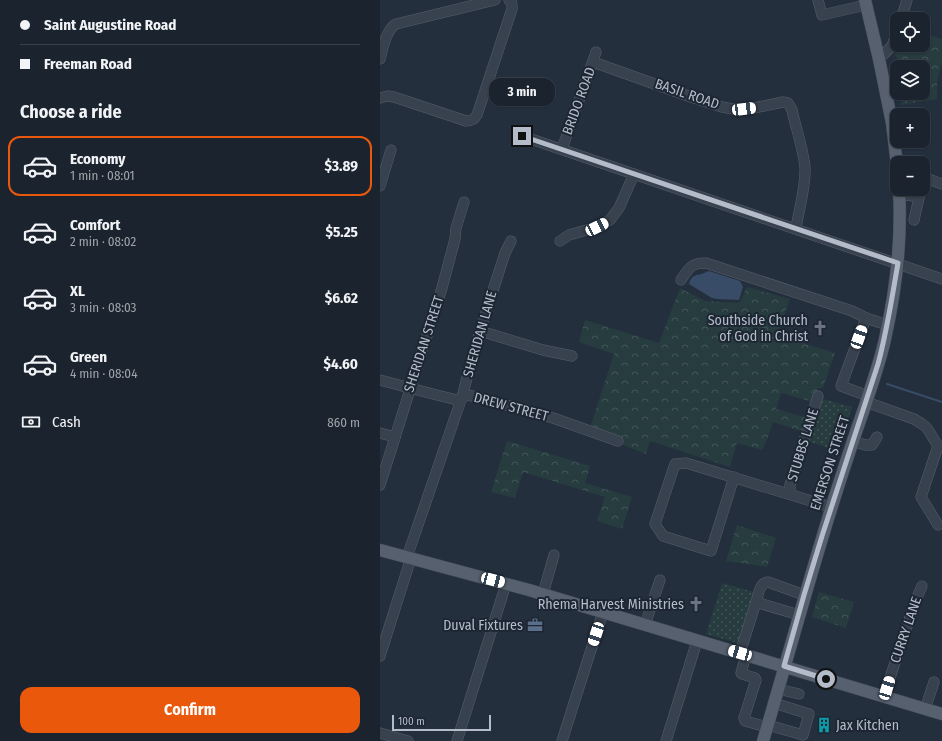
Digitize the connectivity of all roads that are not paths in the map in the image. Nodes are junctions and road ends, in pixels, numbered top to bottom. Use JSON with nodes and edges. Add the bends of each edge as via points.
{"nodes":[{"id":1,"x":496,"y":0,"type":"edge"},
{"id":2,"x":818,"y":0,"type":"edge"},
{"id":3,"x":907,"y":0,"type":"edge"},
{"id":4,"x":510,"y":1,"type":"edge"},
{"id":5,"x":866,"y":2,"type":"edge"},
{"id":6,"x":903,"y":12,"type":"edge"},
{"id":7,"x":890,"y":48,"type":"edge"},
{"id":8,"x":595,"y":57,"type":"joint"},
{"id":9,"x":380,"y":59,"type":"edge"},
{"id":10,"x":879,"y":59,"type":"junction"},
{"id":11,"x":380,"y":98,"type":"edge"},
{"id":12,"x":522,"y":136,"type":"dead end"},
{"id":13,"x":391,"y":150,"type":"dead end"},
{"id":14,"x":562,"y":150,"type":"junction"},
{"id":15,"x":896,"y":156,"type":"edge"},
{"id":16,"x":634,"y":174,"type":"junction"},
{"id":17,"x":930,"y":181,"type":"edge"},
{"id":18,"x":942,"y":184,"type":"edge"},
{"id":19,"x":380,"y":186,"type":"edge"},
{"id":20,"x":899,"y":196,"type":"edge"},
{"id":21,"x":919,"y":196,"type":"edge"},
{"id":22,"x":464,"y":202,"type":"dead end"},
{"id":23,"x":914,"y":220,"type":"dead end"},
{"id":24,"x":796,"y":228,"type":"junction"},
{"id":25,"x":511,"y":241,"type":"dead end"},
{"id":26,"x":560,"y":241,"type":"dead end"},
{"id":27,"x":898,"y":263,"type":"junction"},
{"id":28,"x":942,"y":279,"type":"edge"},
{"id":29,"x":680,"y":280,"type":"dead end"},
{"id":30,"x":866,"y":318,"type":"junction"},
{"id":31,"x":887,"y":325,"type":"junction"},
{"id":32,"x":480,"y":331,"type":"junction"},
{"id":33,"x":572,"y":356,"type":"dead end"},
{"id":34,"x":380,"y":380,"type":"edge"},
{"id":35,"x":410,"y":388,"type":"junction"},
{"id":36,"x":818,"y":396,"type":"dead end"},
{"id":37,"x":462,"y":397,"type":"junction"},
{"id":38,"x":867,"y":399,"type":"junction"},
{"id":39,"x":381,"y":436,"type":"edge"},
{"id":40,"x":395,"y":437,"type":"junction"},
{"id":41,"x":877,"y":437,"type":"dead end"},
{"id":42,"x":618,"y":441,"type":"dead end"},
{"id":43,"x":853,"y":441,"type":"junction"},
{"id":44,"x":940,"y":447,"type":"edge"},
{"id":45,"x":734,"y":477,"type":"junction"},
{"id":46,"x":380,"y":484,"type":"edge"},
{"id":47,"x":790,"y":494,"type":"junction"},
{"id":48,"x":832,"y":507,"type":"junction"},
{"id":49,"x":938,"y":524,"type":"dead end"},
{"id":50,"x":380,"y":550,"type":"edge"},
{"id":51,"x":554,"y":555,"type":"dead end"},
{"id":52,"x":409,"y":558,"type":"junction"},
{"id":53,"x":660,"y":580,"type":"dead end"},
{"id":54,"x":506,"y":584,"type":"junction"},
{"id":55,"x":922,"y":586,"type":"dead end"},
{"id":56,"x":543,"y":594,"type":"junction"},
{"id":57,"x":804,"y":595,"type":"junction"},
{"id":58,"x":756,"y":602,"type":"junction"},
{"id":59,"x":603,"y":612,"type":"junction"},
{"id":60,"x":799,"y":615,"type":"junction"},
{"id":61,"x":645,"y":625,"type":"junction"},
{"id":62,"x":697,"y":641,"type":"junction"},
{"id":63,"x":743,"y":654,"type":"junction"},
{"id":64,"x":380,"y":656,"type":"edge"},
{"id":65,"x":784,"y":666,"type":"junction"},
{"id":66,"x":934,"y":682,"type":"dead end"},
{"id":67,"x":778,"y":689,"type":"junction"},
{"id":68,"x":799,"y":694,"type":"dead end"},
{"id":69,"x":884,"y":696,"type":"junction"},
{"id":70,"x":774,"y":703,"type":"junction"},
{"id":71,"x":925,"y":708,"type":"junction"},
{"id":72,"x":942,"y":714,"type":"edge"},
{"id":73,"x":767,"y":726,"type":"junction"},
{"id":74,"x":380,"y":733,"type":"edge"},
{"id":75,"x":408,"y":741,"type":"edge"},
{"id":76,"x":457,"y":741,"type":"edge"},
{"id":77,"x":562,"y":741,"type":"edge"},
{"id":78,"x":666,"y":741,"type":"edge"},
{"id":79,"x":763,"y":741,"type":"edge"}],
"edges":[{"from":1,"to":9,"type":"street","via":[[392,26]]},
{"from":2,"to":5,"type":"street","via":[[822,15]]},
{"from":3,"to":6,"type":"street"},
{"from":4,"to":11,"type":"street","via":[[512,9],[477,115],[472,120],[466,121],[394,97]]},
{"from":5,"to":10,"type":"main road"},
{"from":7,"to":10,"type":"street"},
{"from":8,"to":14,"type":"street","name":"BRIDO ROAD"},
{"from":8,"to":24,"type":"street","name":"BASIL ROAD","via":[[722,107],[744,109],[783,102],[788,104],[792,110],[805,168]]},
{"from":10,"to":15,"type":"main road"},
{"from":12,"to":14,"type":"street"},
{"from":13,"to":19,"type":"street"},
{"from":14,"to":16,"type":"street"},
{"from":16,"to":24,"type":"street"},
{"from":16,"to":26,"type":"street","via":[[619,208],[610,220],[597,227],[569,235]]},
{"from":17,"to":18,"type":"street"},
{"from":20,"to":27,"type":"main road","name":"EMERSON STREET"},
{"from":21,"to":23,"type":"street"},
{"from":22,"to":35,"type":"street","name":"SHERIDAN STREET","via":[[442,288]]},
{"from":24,"to":27,"type":"street"},
{"from":25,"to":32,"type":"street","name":"SHERIDAN LANE"},
{"from":27,"to":28,"type":"street"},
{"from":27,"to":31,"type":"main road","name":"EMERSON STREET"},
{"from":29,"to":30,"type":"street","via":[[689,268],[697,263],[706,263]]},
{"from":30,"to":31,"type":"street"},
{"from":30,"to":38,"type":"street","via":[[841,386]]},
{"from":31,"to":38,"type":"main road","name":"EMERSON STREET"},
{"from":32,"to":33,"type":"street"},
{"from":32,"to":37,"type":"street","name":"SHERIDAN LANE"},
{"from":34,"to":35,"type":"street","name":"DREW STREET"},
{"from":35,"to":37,"type":"street","name":"DREW STREET","via":[[457,400]]},
{"from":35,"to":40,"type":"street","name":"SHERIDAN STREET"},
{"from":36,"to":47,"type":"street","name":"STUBBS LANE","via":[[790,485]]},
{"from":37,"to":42,"type":"street","name":"DREW STREET","via":[[467,395],[485,399],[553,418]]},
{"from":37,"to":52,"type":"street","name":"SHERIDAN LANE"},
{"from":38,"to":43,"type":"main road","name":"EMERSON STREET"},
{"from":38,"to":44,"type":"street","via":[[922,424]]},
{"from":39,"to":40,"type":"street"},
{"from":40,"to":46,"type":"street","name":"SHERIDAN STREET"},
{"from":41,"to":43,"type":"street","via":[[872,445]]},
{"from":43,"to":48,"type":"main road","name":"EMERSON STREET"},
{"from":44,"to":49,"type":"street","via":[[921,497]]},
{"from":45,"to":45,"type":"street","via":[[686,463],[675,464],[655,524],[663,536],[711,550]]},
{"from":45,"to":47,"type":"street"},
{"from":47,"to":48,"type":"street"},
{"from":48,"to":57,"type":"main road","name":"EMERSON STREET"},
{"from":50,"to":52,"type":"main road"},
{"from":51,"to":56,"type":"street"},
{"from":52,"to":54,"type":"main road"},
{"from":52,"to":64,"type":"street"},
{"from":53,"to":61,"type":"street"},
{"from":54,"to":56,"type":"main road"},
{"from":54,"to":76,"type":"street"},
{"from":55,"to":69,"type":"street","name":"CURRY LANE"},
{"from":56,"to":59,"type":"main road"},
{"from":57,"to":58,"type":"street","via":[[765,582]]},
{"from":57,"to":60,"type":"main road","name":"EMERSON STREET"},
{"from":58,"to":60,"type":"street"},
{"from":58,"to":63,"type":"street"},
{"from":59,"to":61,"type":"main road"},
{"from":59,"to":77,"type":"street"},
{"from":60,"to":65,"type":"main road","name":"EMERSON STREET"},
{"from":61,"to":62,"type":"main road"},
{"from":62,"to":63,"type":"main road"},
{"from":62,"to":78,"type":"street"},
{"from":63,"to":65,"type":"main road"},
{"from":63,"to":73,"type":"street","via":[[741,673],[756,680],[745,721]]},
{"from":65,"to":67,"type":"main road","name":"EMERSON STREET"},
{"from":65,"to":69,"type":"main road"},
{"from":66,"to":71,"type":"street"},
{"from":67,"to":68,"type":"street"},
{"from":67,"to":70,"type":"main road","name":"EMERSON STREET"},
{"from":69,"to":71,"type":"main road"},
{"from":70,"to":73,"type":"main road","name":"EMERSON STREET"},
{"from":70,"to":73,"type":"street","via":[[809,714],[803,735]]},
{"from":71,"to":72,"type":"main road"},
{"from":73,"to":79,"type":"main road","name":"EMERSON STREET"},
{"from":74,"to":75,"type":"street"}]}
